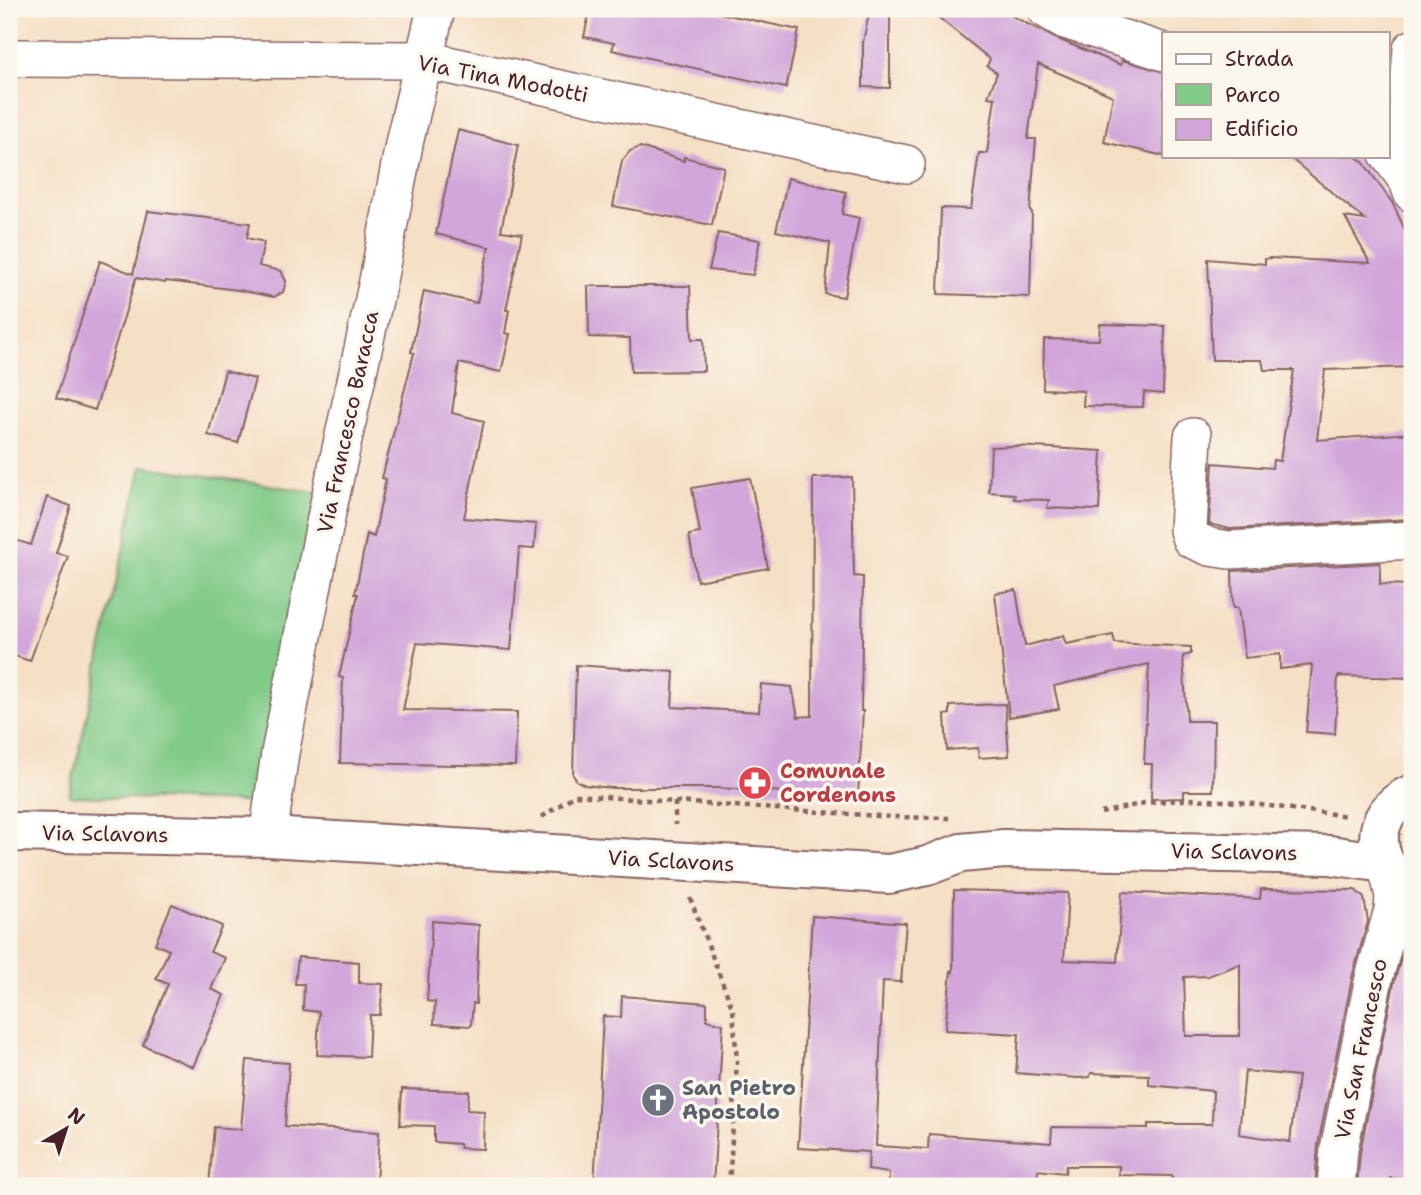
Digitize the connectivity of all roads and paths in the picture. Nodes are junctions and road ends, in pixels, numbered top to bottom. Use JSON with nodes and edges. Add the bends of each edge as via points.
{"nodes":[{"id":1,"x":436,"y":9,"type":"edge"},
{"id":2,"x":1046,"y":9,"type":"edge"},
{"id":3,"x":1412,"y":49,"type":"edge"},
{"id":4,"x":1162,"y":51,"type":"edge"},
{"id":5,"x":9,"y":58,"type":"edge"},
{"id":6,"x":425,"y":60,"type":"junction"},
{"id":7,"x":1390,"y":153,"type":"edge"},
{"id":8,"x":1390,"y":156,"type":"edge"},
{"id":9,"x":906,"y":164,"type":"dead end"},
{"id":10,"x":1412,"y":193,"type":"edge"},
{"id":11,"x":1194,"y":437,"type":"dead end"},
{"id":12,"x":1412,"y":540,"type":"edge"},
{"id":13,"x":1412,"y":793,"type":"edge"},
{"id":14,"x":1092,"y":815,"type":"dead end"},
{"id":15,"x":961,"y":818,"type":"dead end"},
{"id":16,"x":531,"y":824,"type":"dead end"},
{"id":17,"x":9,"y":832,"type":"edge"},
{"id":18,"x":268,"y":837,"type":"junction"},
{"id":19,"x":1384,"y":853,"type":"edge"},
{"id":20,"x":689,"y":897,"type":"dead end"},
{"id":21,"x":729,"y":1186,"type":"edge"},
{"id":22,"x":1336,"y":1186,"type":"edge"}],
"edges":[{"from":1,"to":6,"type":"street","name":"Via Francesco Baracca"},
{"from":2,"to":4,"type":"street","via":[[1065,20]]},
{"from":3,"to":7,"type":"street","via":[[1407,115]]},
{"from":5,"to":6,"type":"street","name":"Via Tina Modotti"},
{"from":6,"to":9,"type":"street","name":"Via Tina Modotti"},
{"from":6,"to":18,"type":"street","name":"Via Francesco Baracca","via":[[328,508]]},
{"from":8,"to":10,"type":"street"},
{"from":11,"to":12,"type":"street","via":[[1191,539],[1229,550]]},
{"from":13,"to":19,"type":"street","via":[[1390,809],[1382,824]]},
{"from":14,"to":19,"type":"path","via":[[1144,803],[1238,802],[1346,817]]},
{"from":15,"to":16,"type":"path","via":[[575,795]]},
{"from":17,"to":18,"type":"street","name":"Via Sclavons"},
{"from":18,"to":19,"type":"street","name":"Via Sclavons","via":[[889,873],[928,866],[961,853],[1004,849]]},
{"from":19,"to":22,"type":"street","name":"Via San Francesco","via":[[1393,910],[1374,978],[1339,1149]]},
{"from":20,"to":21,"type":"path","via":[[733,1010],[737,1062]]}]}
